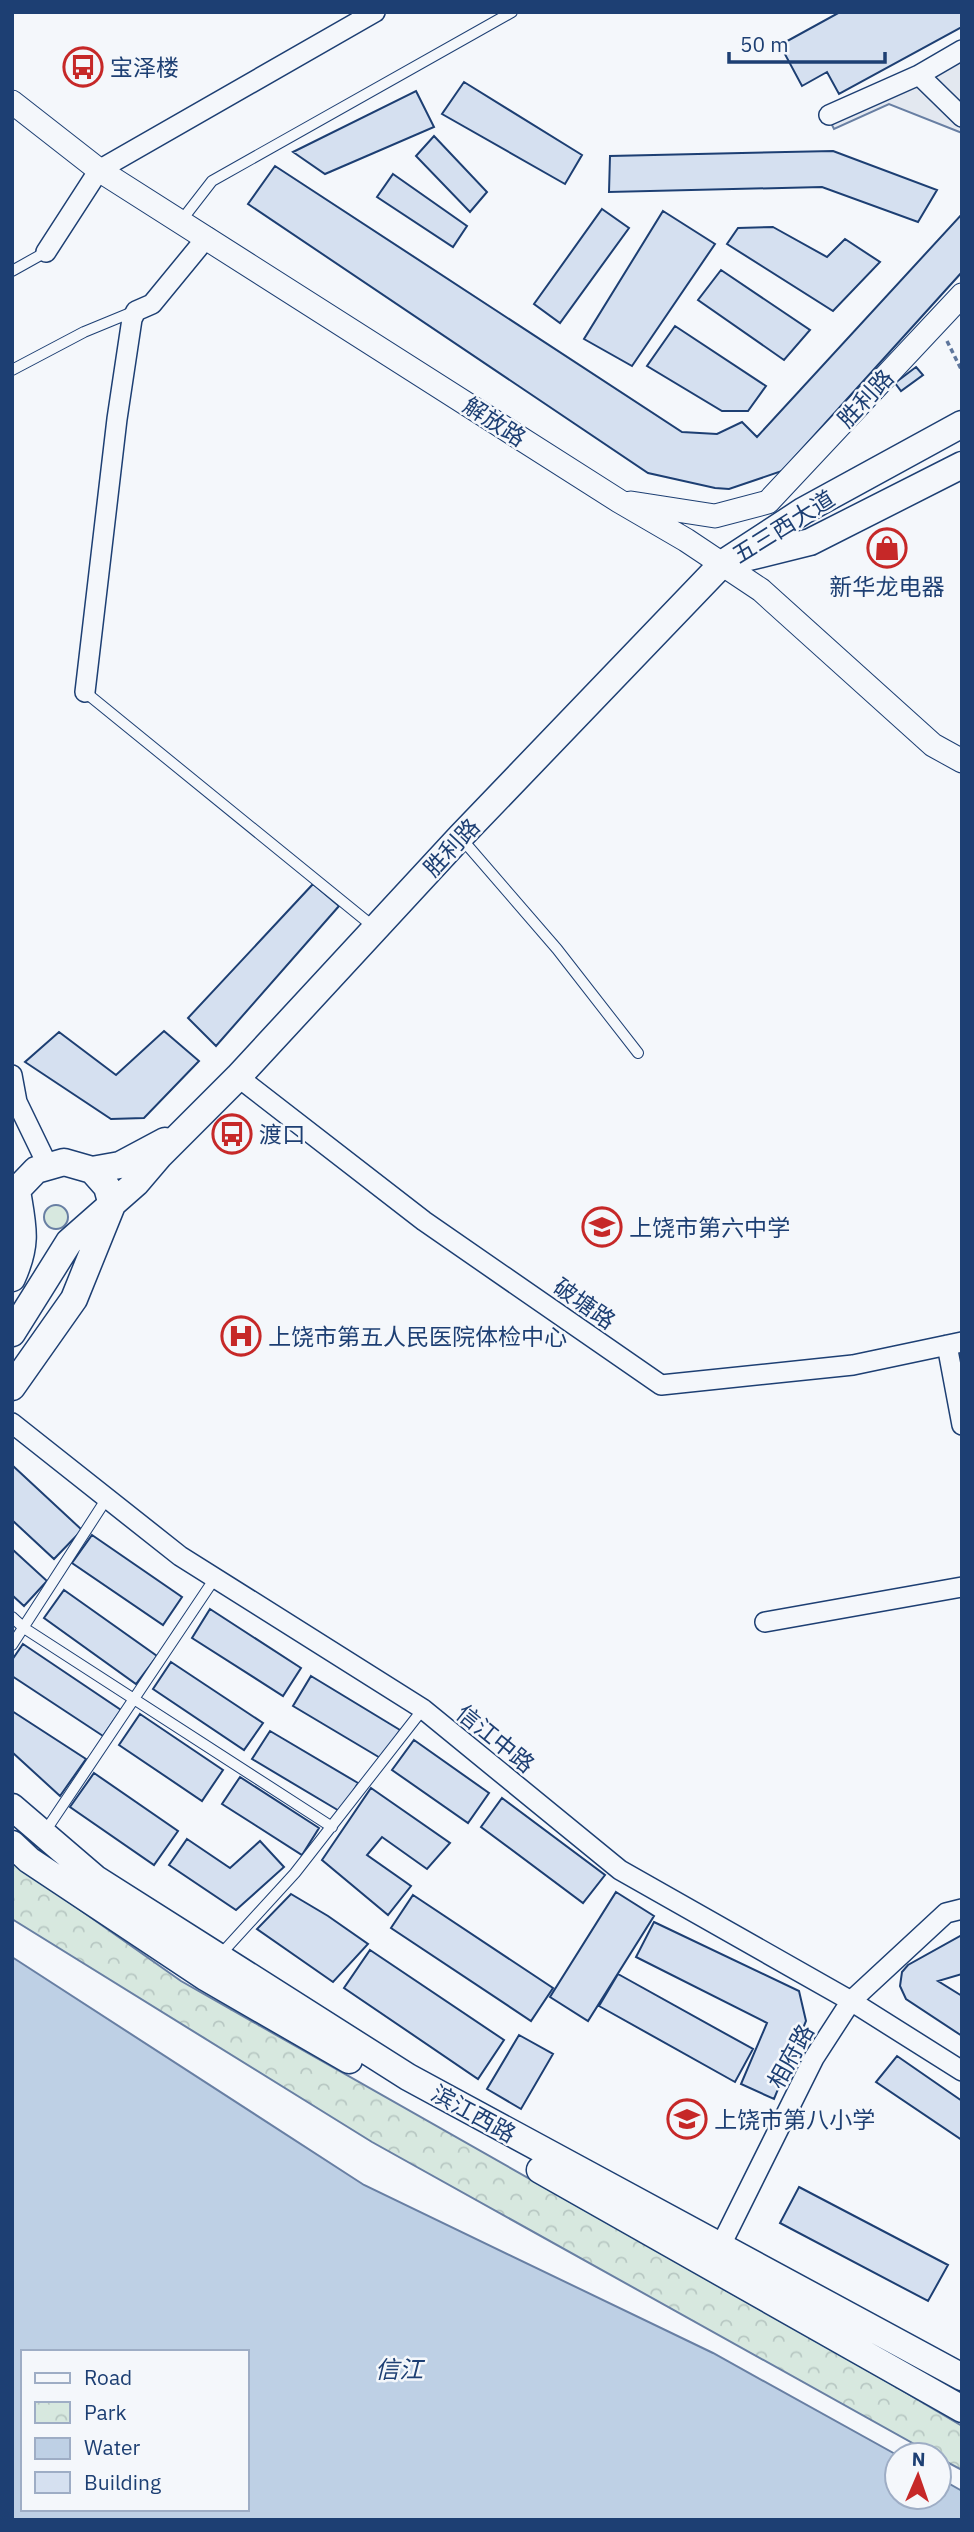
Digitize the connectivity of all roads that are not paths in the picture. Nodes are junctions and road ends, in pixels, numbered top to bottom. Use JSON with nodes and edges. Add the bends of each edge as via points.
{"nodes":[{"id":1,"x":375,"y":12,"type":"edge"},
{"id":2,"x":512,"y":12,"type":"edge"},
{"id":3,"x":962,"y":50,"type":"edge"},
{"id":4,"x":919,"y":75,"type":"junction"},
{"id":5,"x":12,"y":102,"type":"edge"},
{"id":6,"x":829,"y":115,"type":"dead end"},
{"id":7,"x":962,"y":117,"type":"edge"},
{"id":8,"x":99,"y":170,"type":"junction"},
{"id":9,"x":181,"y":221,"type":"junction"},
{"id":10,"x":207,"y":237,"type":"junction"},
{"id":11,"x":46,"y":252,"type":"joint"},
{"id":12,"x":12,"y":271,"type":"edge"},
{"id":13,"x":962,"y":295,"type":"edge"},
{"id":14,"x":136,"y":311,"type":"junction"},
{"id":15,"x":12,"y":370,"type":"edge"},
{"id":16,"x":962,"y":424,"type":"edge"},
{"id":17,"x":962,"y":465,"type":"edge"},
{"id":18,"x":619,"y":501,"type":"junction"},
{"id":19,"x":722,"y":564,"type":"junction"},
{"id":20,"x":85,"y":692,"type":"joint"},
{"id":21,"x":962,"y":761,"type":"edge"},
{"id":22,"x":460,"y":837,"type":"junction"},
{"id":23,"x":376,"y":928,"type":"junction"},
{"id":24,"x":638,"y":1052,"type":"dead end"},
{"id":25,"x":12,"y":1075,"type":"edge"},
{"id":26,"x":238,"y":1077,"type":"junction"},
{"id":27,"x":182,"y":1132,"type":"junction"},
{"id":28,"x":48,"y":1167,"type":"junction"},
{"id":29,"x":92,"y":1170,"type":"junction"},
{"id":30,"x":15,"y":1193,"type":"edge"},
{"id":31,"x":112,"y":1205,"type":"junction"},
{"id":32,"x":16,"y":1271,"type":"edge"},
{"id":33,"x":12,"y":1333,"type":"edge"},
{"id":34,"x":955,"y":1344,"type":"edge"},
{"id":35,"x":12,"y":1387,"type":"edge"},
{"id":36,"x":12,"y":1423,"type":"edge"},
{"id":37,"x":962,"y":1425,"type":"edge"},
{"id":38,"x":107,"y":1499,"type":"junction"},
{"id":39,"x":215,"y":1578,"type":"junction"},
{"id":40,"x":962,"y":1587,"type":"edge"},
{"id":41,"x":12,"y":1617,"type":"edge"},
{"id":42,"x":765,"y":1622,"type":"dead end"},
{"id":43,"x":24,"y":1628,"type":"junction"},
{"id":44,"x":12,"y":1645,"type":"edge"},
{"id":45,"x":134,"y":1698,"type":"junction"},
{"id":46,"x":423,"y":1709,"type":"junction"},
{"id":47,"x":12,"y":1807,"type":"edge"},
{"id":48,"x":332,"y":1826,"type":"junction"},
{"id":49,"x":43,"y":1834,"type":"junction"},
{"id":50,"x":12,"y":1844,"type":"edge"},
{"id":51,"x":962,"y":1909,"type":"edge"},
{"id":52,"x":218,"y":1957,"type":"junction"},
{"id":53,"x":851,"y":2001,"type":"junction"},
{"id":54,"x":962,"y":2071,"type":"edge"},
{"id":55,"x":715,"y":2257,"type":"junction"},
{"id":56,"x":962,"y":2377,"type":"edge"},
{"id":57,"x":962,"y":2409,"type":"edge"}],
"edges":[{"from":1,"to":8,"type":"street"},
{"from":2,"to":9,"type":"lane","via":[[212,181]]},
{"from":3,"to":4,"type":"street"},
{"from":4,"to":6,"type":"street"},
{"from":4,"to":7,"type":"street"},
{"from":5,"to":8,"type":"street","name":"解放路"},
{"from":8,"to":9,"type":"street","name":"解放路"},
{"from":8,"to":11,"type":"street"},
{"from":9,"to":10,"type":"street","name":"解放路"},
{"from":10,"to":14,"type":"street","via":[[152,304]]},
{"from":10,"to":18,"type":"street","name":"解放路"},
{"from":11,"to":12,"type":"lane"},
{"from":13,"to":18,"type":"street","name":"胜利路","via":[[768,502],[715,516]]},
{"from":14,"to":15,"type":"lane","via":[[83,332]]},
{"from":14,"to":20,"type":"street","via":[[117,419]]},
{"from":16,"to":19,"type":"main road","name":"五三西大道","via":[[803,511]]},
{"from":17,"to":19,"type":"main road","name":"五三西大道","via":[[810,542]]},
{"from":18,"to":19,"type":"street","name":"解放路"},
{"from":19,"to":21,"type":"street","name":"解放路","via":[[761,590],[933,745]]},
{"from":19,"to":22,"type":"main road","name":"胜利路"},
{"from":20,"to":23,"type":"lane"},
{"from":22,"to":23,"type":"main road","name":"胜利路"},
{"from":22,"to":24,"type":"lane"},
{"from":23,"to":26,"type":"main road","name":"胜利路"},
{"from":25,"to":28,"type":"street","via":[[17,1102]]},
{"from":26,"to":27,"type":"main road","name":"胜利路"},
{"from":26,"to":34,"type":"street","name":"破塘路","via":[[424,1221],[661,1385],[853,1365]]},
{"from":27,"to":29,"type":"main road","via":[[120,1164]]},
{"from":27,"to":31,"type":"main road"},
{"from":28,"to":29,"type":"main road","via":[[64,1162]]},
{"from":28,"to":30,"type":"main road","via":[[36,1170]]},
{"from":29,"to":31,"type":"main road","via":[[107,1187]]},
{"from":30,"to":32,"type":"main road","via":[[25,1239]]},
{"from":31,"to":33,"type":"main road","via":[[69,1242]]},
{"from":31,"to":35,"type":"main road","via":[[74,1299]]},
{"from":34,"to":37,"type":"street"},
{"from":36,"to":38,"type":"street","name":"信江中路"},
{"from":38,"to":39,"type":"street","name":"信江中路"},
{"from":38,"to":43,"type":"lane"},
{"from":39,"to":45,"type":"lane"},
{"from":39,"to":46,"type":"street","name":"信江中路"},
{"from":40,"to":42,"type":"street"},
{"from":41,"to":43,"type":"lane"},
{"from":43,"to":44,"type":"lane"},
{"from":43,"to":45,"type":"lane"},
{"from":45,"to":48,"type":"lane"},
{"from":45,"to":49,"type":"lane"},
{"from":46,"to":48,"type":"lane"},
{"from":46,"to":53,"type":"street","name":"信江中路","via":[[620,1870]]},
{"from":47,"to":49,"type":"main road","name":"滨江西路"},
{"from":48,"to":52,"type":"lane"},
{"from":49,"to":52,"type":"main road","name":"滨江西路","via":[[96,1879]]},
{"from":50,"to":55,"type":"main road","name":"滨江西路","via":[[29,1860],[205,1977]]},
{"from":51,"to":53,"type":"street","name":"相府路","via":[[946,1913]]},
{"from":52,"to":55,"type":"main road","name":"滨江西路","via":[[408,2077]]},
{"from":53,"to":54,"type":"street","name":"信江中路"},
{"from":53,"to":55,"type":"street","name":"相府路","via":[[814,2058]]},
{"from":55,"to":56,"type":"main road","name":"滨江西路"},
{"from":55,"to":57,"type":"main road","name":"滨江西路"}]}
